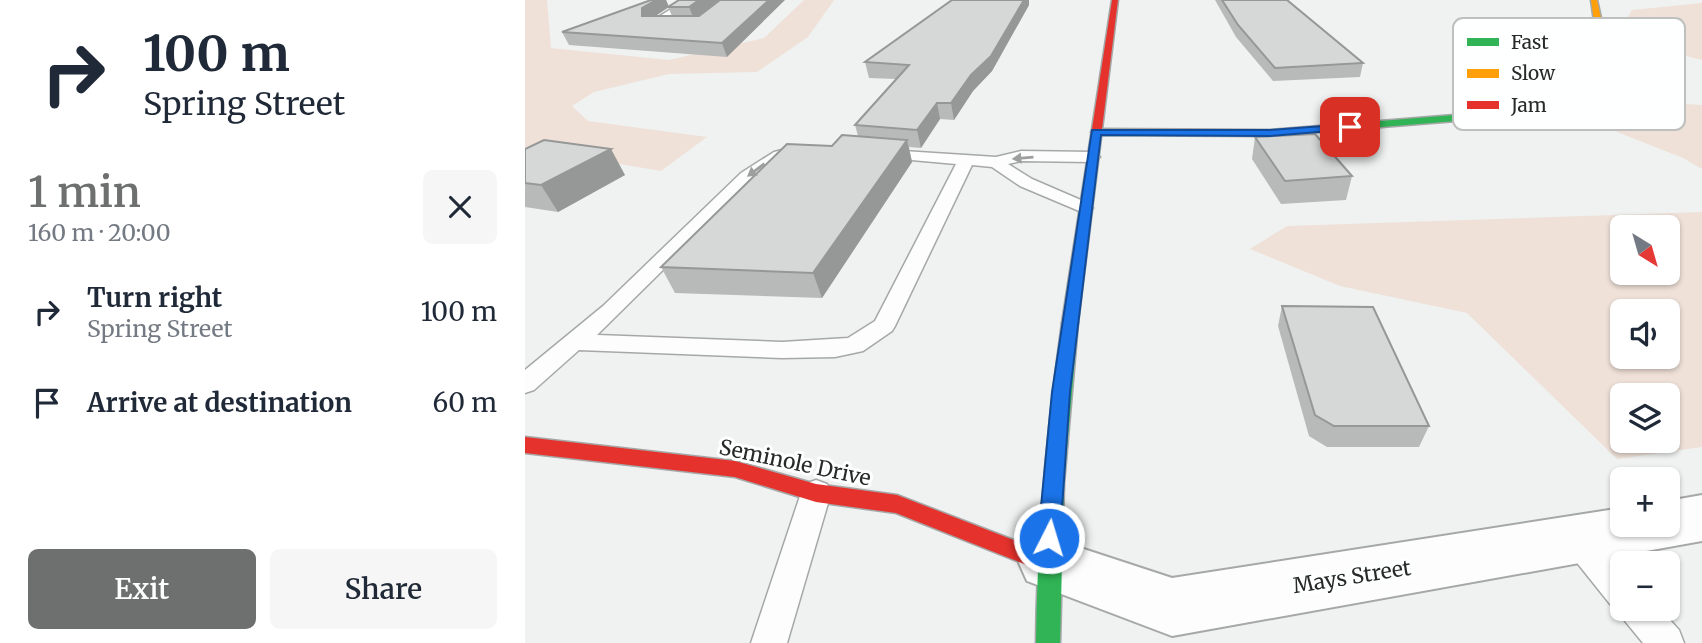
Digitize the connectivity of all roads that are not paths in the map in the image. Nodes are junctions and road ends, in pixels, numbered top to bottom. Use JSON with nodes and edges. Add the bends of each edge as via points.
{"nodes":[{"id":1,"x":691,"y":0,"type":"edge"},
{"id":2,"x":1115,"y":0,"type":"edge"},
{"id":3,"x":1594,"y":0,"type":"edge"},
{"id":4,"x":1597,"y":18,"type":"edge"},
{"id":5,"x":675,"y":25,"type":"edge"},
{"id":6,"x":1453,"y":118,"type":"edge"},
{"id":7,"x":1096,"y":132,"type":"junction"},
{"id":8,"x":818,"y":150,"type":"edge"},
{"id":9,"x":865,"y":151,"type":"edge"},
{"id":10,"x":1091,"y":157,"type":"junction"},
{"id":11,"x":966,"y":160,"type":"junction"},
{"id":12,"x":996,"y":162,"type":"junction"},
{"id":13,"x":1084,"y":208,"type":"junction"},
{"id":14,"x":574,"y":342,"type":"junction"},
{"id":15,"x":525,"y":384,"type":"edge"},
{"id":16,"x":525,"y":445,"type":"edge"},
{"id":17,"x":816,"y":493,"type":"junction"},
{"id":18,"x":1702,"y":518,"type":"edge"},
{"id":19,"x":1680,"y":522,"type":"edge"},
{"id":20,"x":1610,"y":534,"type":"edge"},
{"id":21,"x":1577,"y":539,"type":"junction"},
{"id":22,"x":1047,"y":563,"type":"junction"},
{"id":23,"x":1610,"y":578,"type":"edge"},
{"id":24,"x":1647,"y":621,"type":"edge"},
{"id":25,"x":769,"y":643,"type":"edge"},
{"id":26,"x":1048,"y":643,"type":"edge"},
{"id":27,"x":1666,"y":643,"type":"edge"}],
"edges":[{"from":1,"to":5,"type":"lane","via":[[653,25]]},
{"from":2,"to":7,"type":"street"},
{"from":3,"to":4,"type":"street"},
{"from":6,"to":7,"type":"street","via":[[1270,133]]},
{"from":7,"to":10,"type":"street"},
{"from":8,"to":14,"type":"lane","one_way":true,"via":[[780,155],[747,177]]},
{"from":9,"to":11,"type":"lane"},
{"from":10,"to":12,"type":"lane","one_way":true,"via":[[1021,156]]},
{"from":10,"to":13,"type":"street"},
{"from":11,"to":12,"type":"lane"},
{"from":11,"to":14,"type":"lane","via":[[884,326],[855,345],[782,350]]},
{"from":12,"to":13,"type":"lane","via":[[1015,176]]},
{"from":13,"to":22,"type":"street","via":[[1061,392]]},
{"from":14,"to":15,"type":"lane"},
{"from":16,"to":17,"type":"street","name":"Seminole Drive","via":[[736,469]]},
{"from":17,"to":22,"type":"street","name":"Seminole Drive","via":[[897,504]]},
{"from":17,"to":25,"type":"lane"},
{"from":18,"to":19,"type":"street","name":"Mays Street"},
{"from":20,"to":21,"type":"street","name":"Mays Street"},
{"from":21,"to":22,"type":"street","name":"Mays Street","via":[[1172,607]]},
{"from":21,"to":23,"type":"lane"},
{"from":22,"to":26,"type":"street"},
{"from":24,"to":27,"type":"lane"}]}
